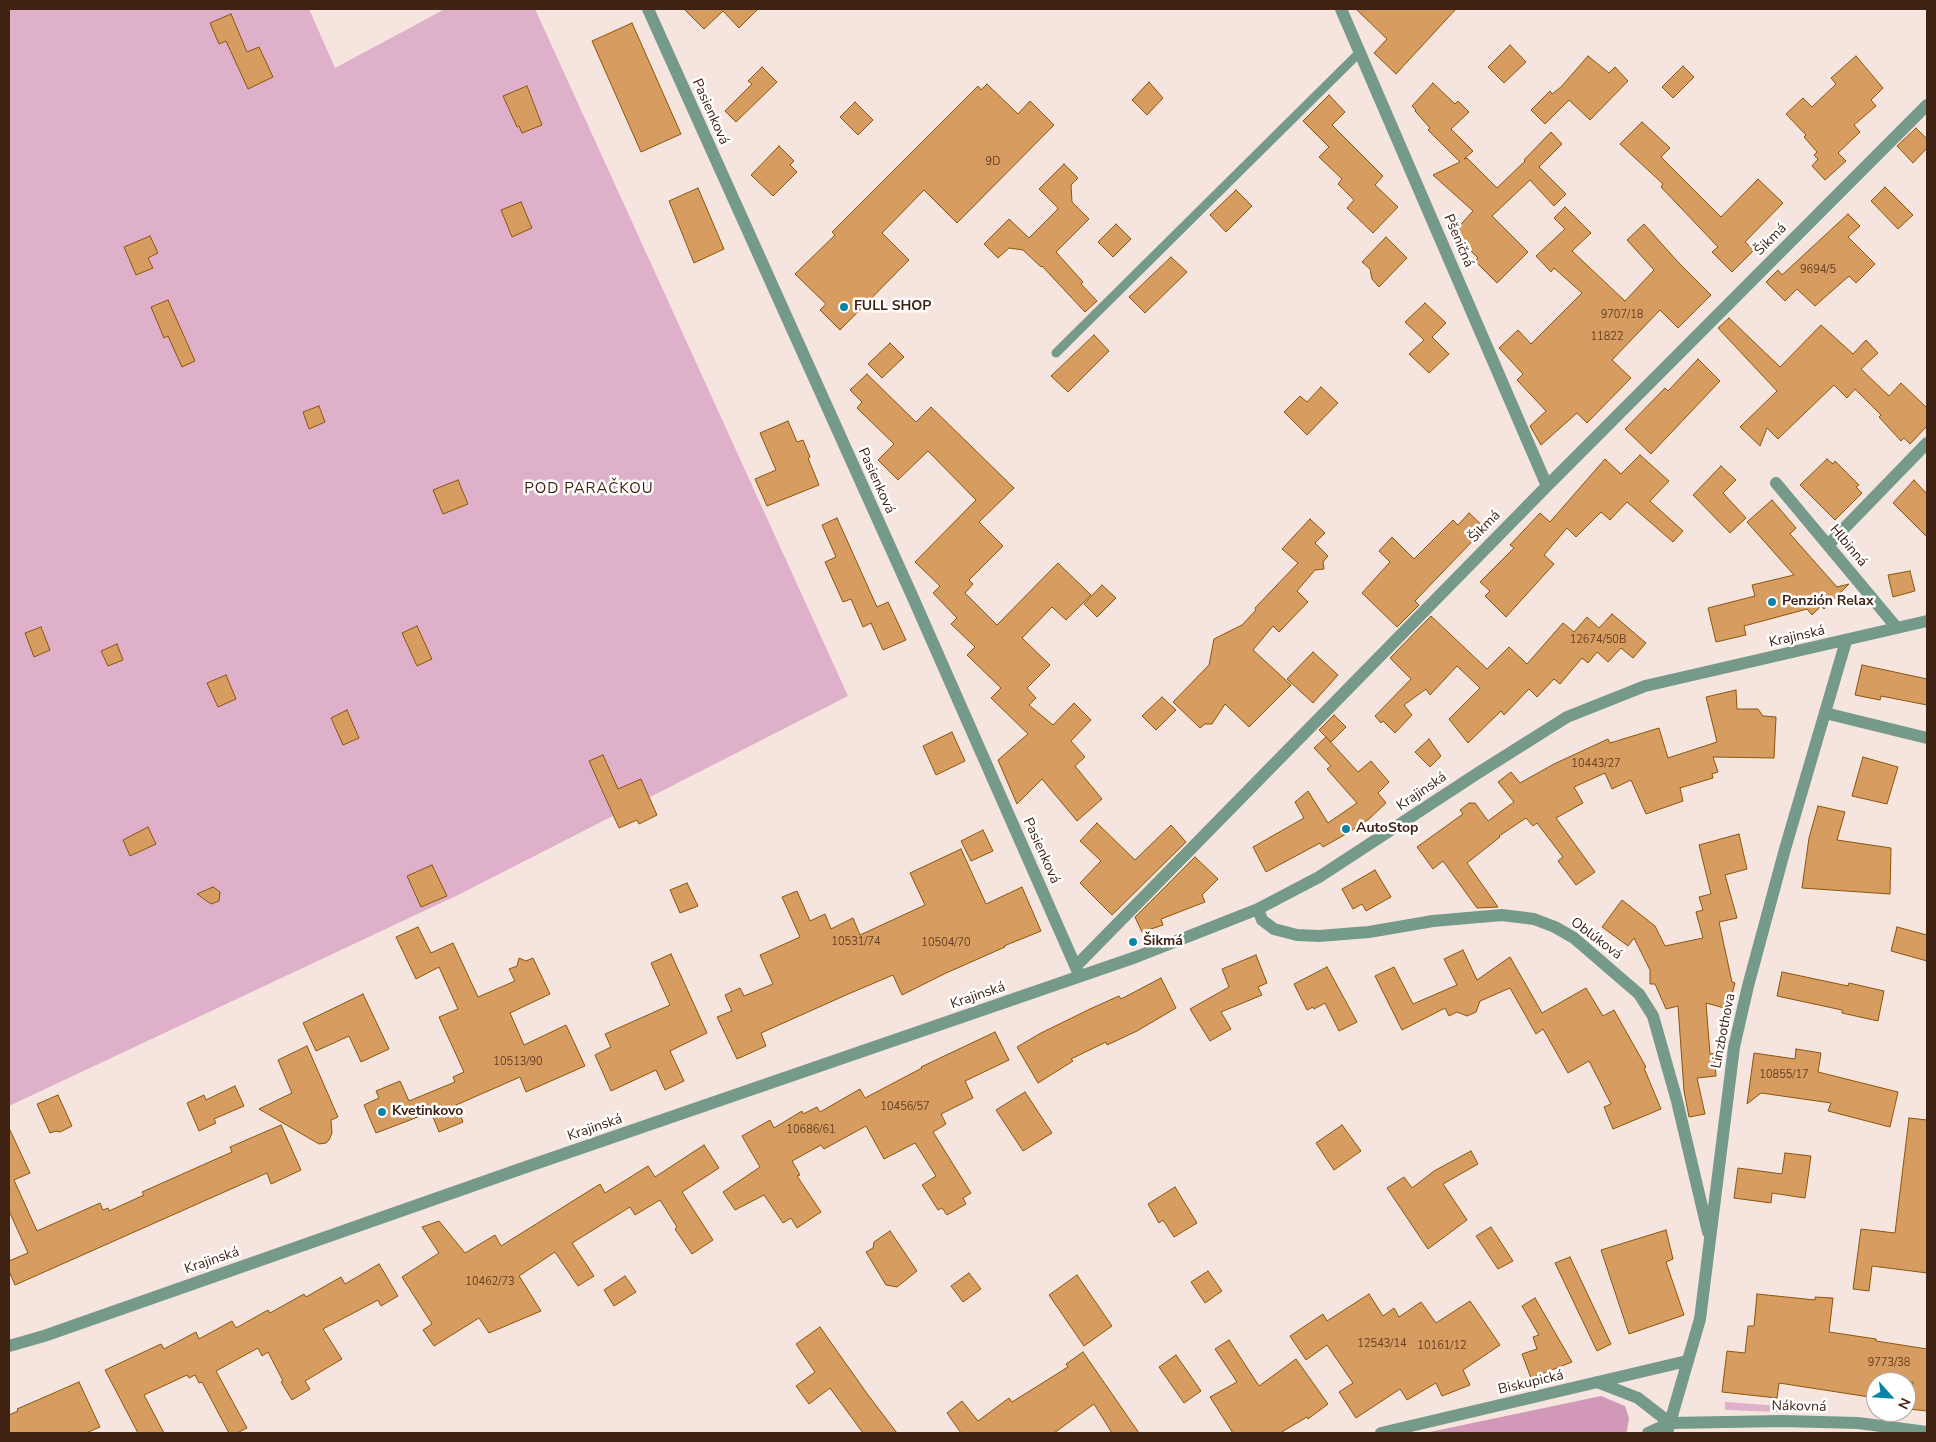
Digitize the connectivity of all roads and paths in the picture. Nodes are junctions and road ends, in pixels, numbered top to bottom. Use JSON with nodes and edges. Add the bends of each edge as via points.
{"nodes":[{"id":1,"x":648,"y":9,"type":"edge"},
{"id":2,"x":1341,"y":9,"type":"edge"},
{"id":3,"x":1360,"y":52,"type":"junction"},
{"id":4,"x":1927,"y":105,"type":"edge"},
{"id":5,"x":1056,"y":353,"type":"dead end"},
{"id":6,"x":1927,"y":443,"type":"edge"},
{"id":7,"x":1776,"y":483,"type":"dead end"},
{"id":8,"x":1547,"y":486,"type":"junction"},
{"id":9,"x":1828,"y":545,"type":"junction"},
{"id":10,"x":1927,"y":621,"type":"edge"},
{"id":11,"x":1897,"y":628,"type":"junction"},
{"id":12,"x":1846,"y":641,"type":"junction"},
{"id":13,"x":1824,"y":713,"type":"junction"},
{"id":14,"x":1927,"y":738,"type":"edge"},
{"id":15,"x":1258,"y":909,"type":"junction"},
{"id":16,"x":1078,"y":971,"type":"junction"},
{"id":17,"x":1709,"y":1237,"type":"junction"},
{"id":18,"x":9,"y":1346,"type":"edge"},
{"id":19,"x":1687,"y":1361,"type":"junction"},
{"id":20,"x":1597,"y":1382,"type":"junction"},
{"id":21,"x":1668,"y":1428,"type":"edge"},
{"id":22,"x":1927,"y":1432,"type":"edge"},
{"id":23,"x":1381,"y":1433,"type":"edge"},
{"id":24,"x":1648,"y":1433,"type":"edge"}],
"edges":[{"from":1,"to":16,"type":"street","name":"Pasienková"},
{"from":2,"to":3,"type":"street","name":"Pšeničná"},
{"from":3,"to":5,"type":"lane"},
{"from":3,"to":8,"type":"street","name":"Pšeničná"},
{"from":4,"to":8,"type":"street","name":"Šikmá"},
{"from":6,"to":9,"type":"street"},
{"from":7,"to":9,"type":"street","name":"Hlbinná"},
{"from":8,"to":16,"type":"street","name":"Šikmá"},
{"from":9,"to":11,"type":"street","name":"Hlbinná"},
{"from":10,"to":11,"type":"street","name":"Krajinská"},
{"from":11,"to":12,"type":"street","name":"Krajinská"},
{"from":12,"to":13,"type":"street","name":"Linzbothova"},
{"from":12,"to":15,"type":"street","name":"Krajinská","via":[[1645,686],[1567,717],[1326,872]]},
{"from":13,"to":14,"type":"street"},
{"from":13,"to":17,"type":"street","name":"Linzbothova","via":[[1734,1047]]},
{"from":15,"to":16,"type":"street","name":"Krajinská","via":[[1136,957]]},
{"from":15,"to":17,"type":"street","name":"Oblúková","via":[[1262,920],[1274,928],[1297,934],[1319,936],[1369,932],[1448,919],[1502,915],[1534,919],[1574,938],[1639,994],[1653,1016]]},
{"from":16,"to":18,"type":"street","name":"Krajinská"},
{"from":17,"to":19,"type":"street","name":"Linzbothova","via":[[1700,1319]]},
{"from":19,"to":20,"type":"street","name":"Biskupická"},
{"from":19,"to":21,"type":"street","name":"Linzbothova"},
{"from":20,"to":21,"type":"street","via":[[1638,1398]]},
{"from":20,"to":23,"type":"street","name":"Biskupická"},
{"from":21,"to":22,"type":"street","name":"Nákovná","via":[[1772,1421],[1858,1423]]},
{"from":21,"to":24,"type":"street"}]}
